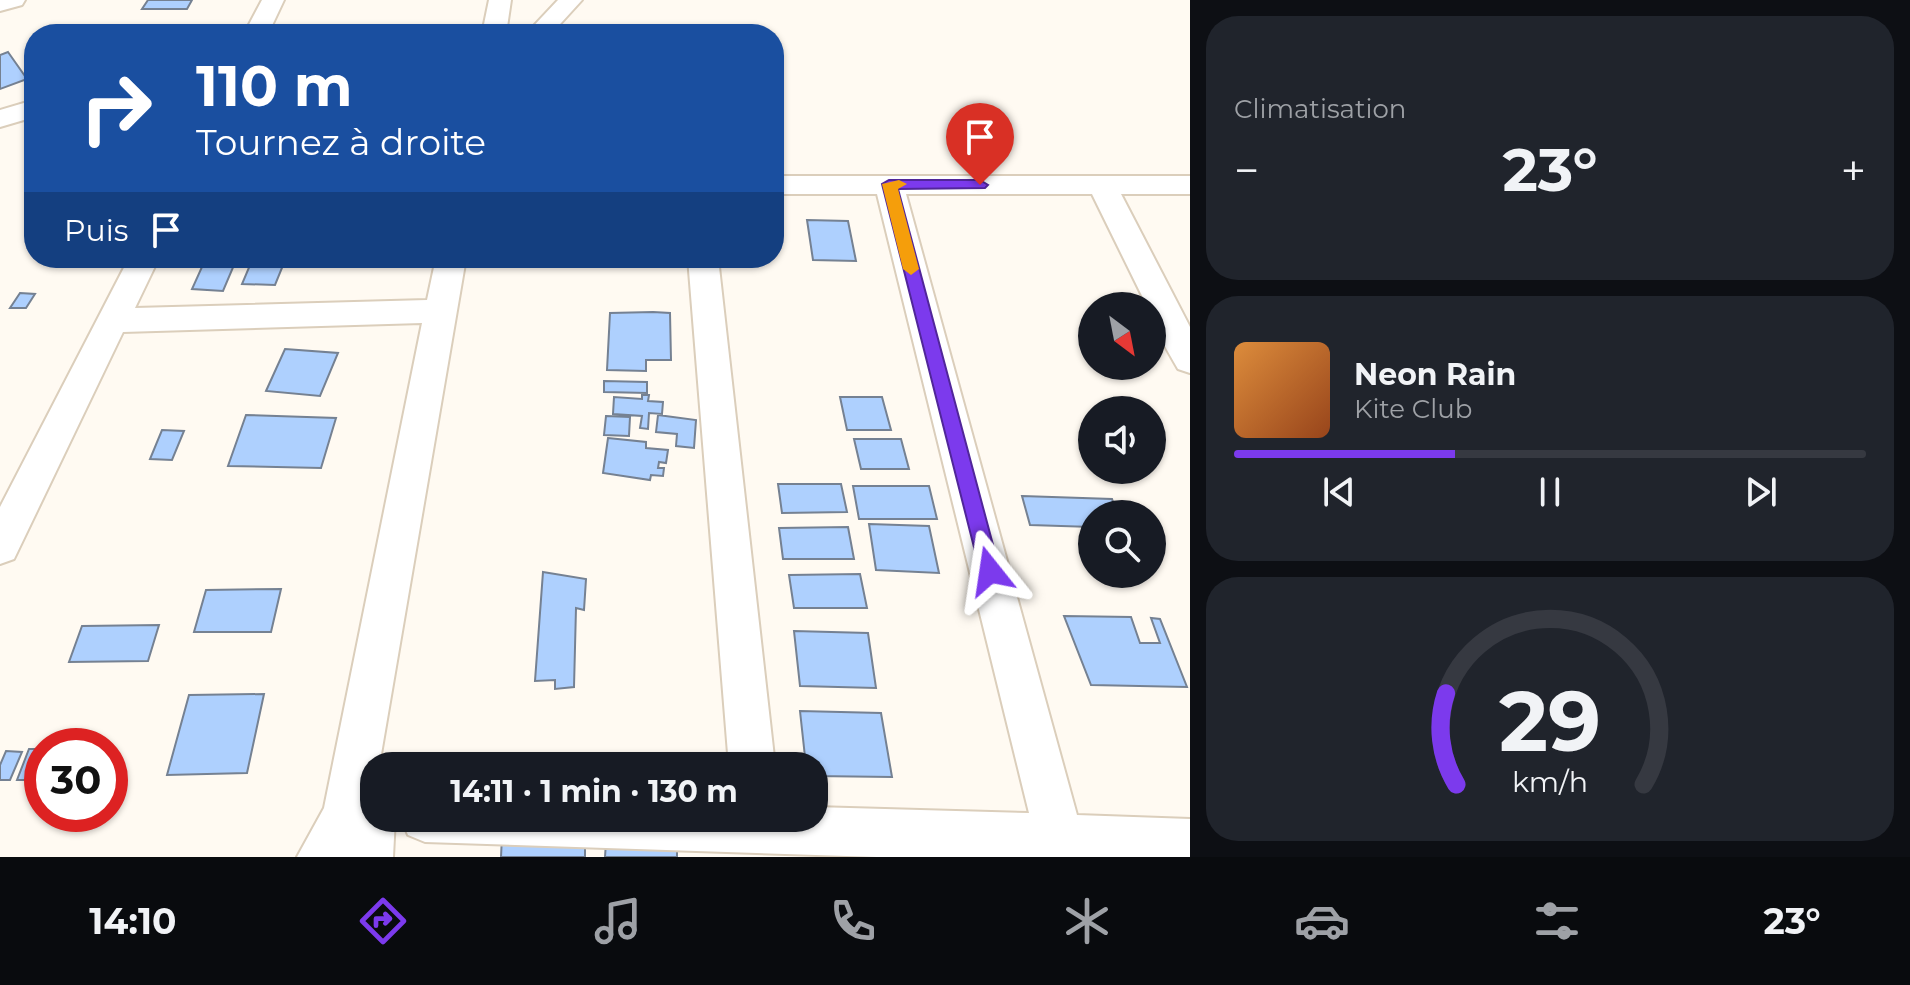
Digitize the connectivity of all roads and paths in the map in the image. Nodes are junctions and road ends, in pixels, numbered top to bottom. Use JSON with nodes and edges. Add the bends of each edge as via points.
{"nodes":[{"id":1,"x":14,"y":0,"type":"edge"},
{"id":2,"x":273,"y":0,"type":"edge"},
{"id":3,"x":500,"y":0,"type":"edge"},
{"id":4,"x":571,"y":0,"type":"edge"},
{"id":5,"x":0,"y":4,"type":"edge"},
{"id":6,"x":261,"y":24,"type":"edge"},
{"id":7,"x":496,"y":24,"type":"edge"},
{"id":8,"x":548,"y":24,"type":"edge"},
{"id":9,"x":24,"y":111,"type":"edge"},
{"id":10,"x":0,"y":119,"type":"edge"},
{"id":11,"x":889,"y":184,"type":"junction"},
{"id":12,"x":784,"y":185,"type":"edge"},
{"id":13,"x":1102,"y":185,"type":"junction"},
{"id":14,"x":1190,"y":185,"type":"edge"},
{"id":15,"x":139,"y":268,"type":"edge"},
{"id":16,"x":449,"y":268,"type":"edge"},
{"id":17,"x":704,"y":268,"type":"edge"},
{"id":18,"x":441,"y":311,"type":"junction"},
{"id":19,"x":112,"y":321,"type":"junction"},
{"id":20,"x":1190,"y":360,"type":"edge"},
{"id":21,"x":0,"y":547,"type":"edge"},
{"id":22,"x":376,"y":752,"type":"edge"},
{"id":23,"x":751,"y":752,"type":"edge"},
{"id":24,"x":360,"y":830,"type":"edge"},
{"id":25,"x":700,"y":832,"type":"edge"},
{"id":26,"x":759,"y":835,"type":"edge"},
{"id":27,"x":1190,"y":843,"type":"edge"},
{"id":28,"x":1062,"y":848,"type":"edge"},
{"id":29,"x":322,"y":857,"type":"edge"}],
"edges":[{"from":1,"to":5,"type":"street"},
{"from":2,"to":6,"type":"street"},
{"from":3,"to":7,"type":"street"},
{"from":4,"to":8,"type":"street"},
{"from":9,"to":10,"type":"street"},
{"from":11,"to":12,"type":"street"},
{"from":11,"to":13,"type":"street"},
{"from":11,"to":28,"type":"street"},
{"from":13,"to":14,"type":"street"},
{"from":13,"to":20,"type":"street"},
{"from":15,"to":19,"type":"street"},
{"from":16,"to":18,"type":"street"},
{"from":17,"to":23,"type":"street"},
{"from":18,"to":19,"type":"street"},
{"from":18,"to":22,"type":"street"},
{"from":19,"to":21,"type":"street"},
{"from":24,"to":29,"type":"street"},
{"from":25,"to":26,"type":"street"},
{"from":26,"to":28,"type":"street"},
{"from":27,"to":28,"type":"street"}]}
